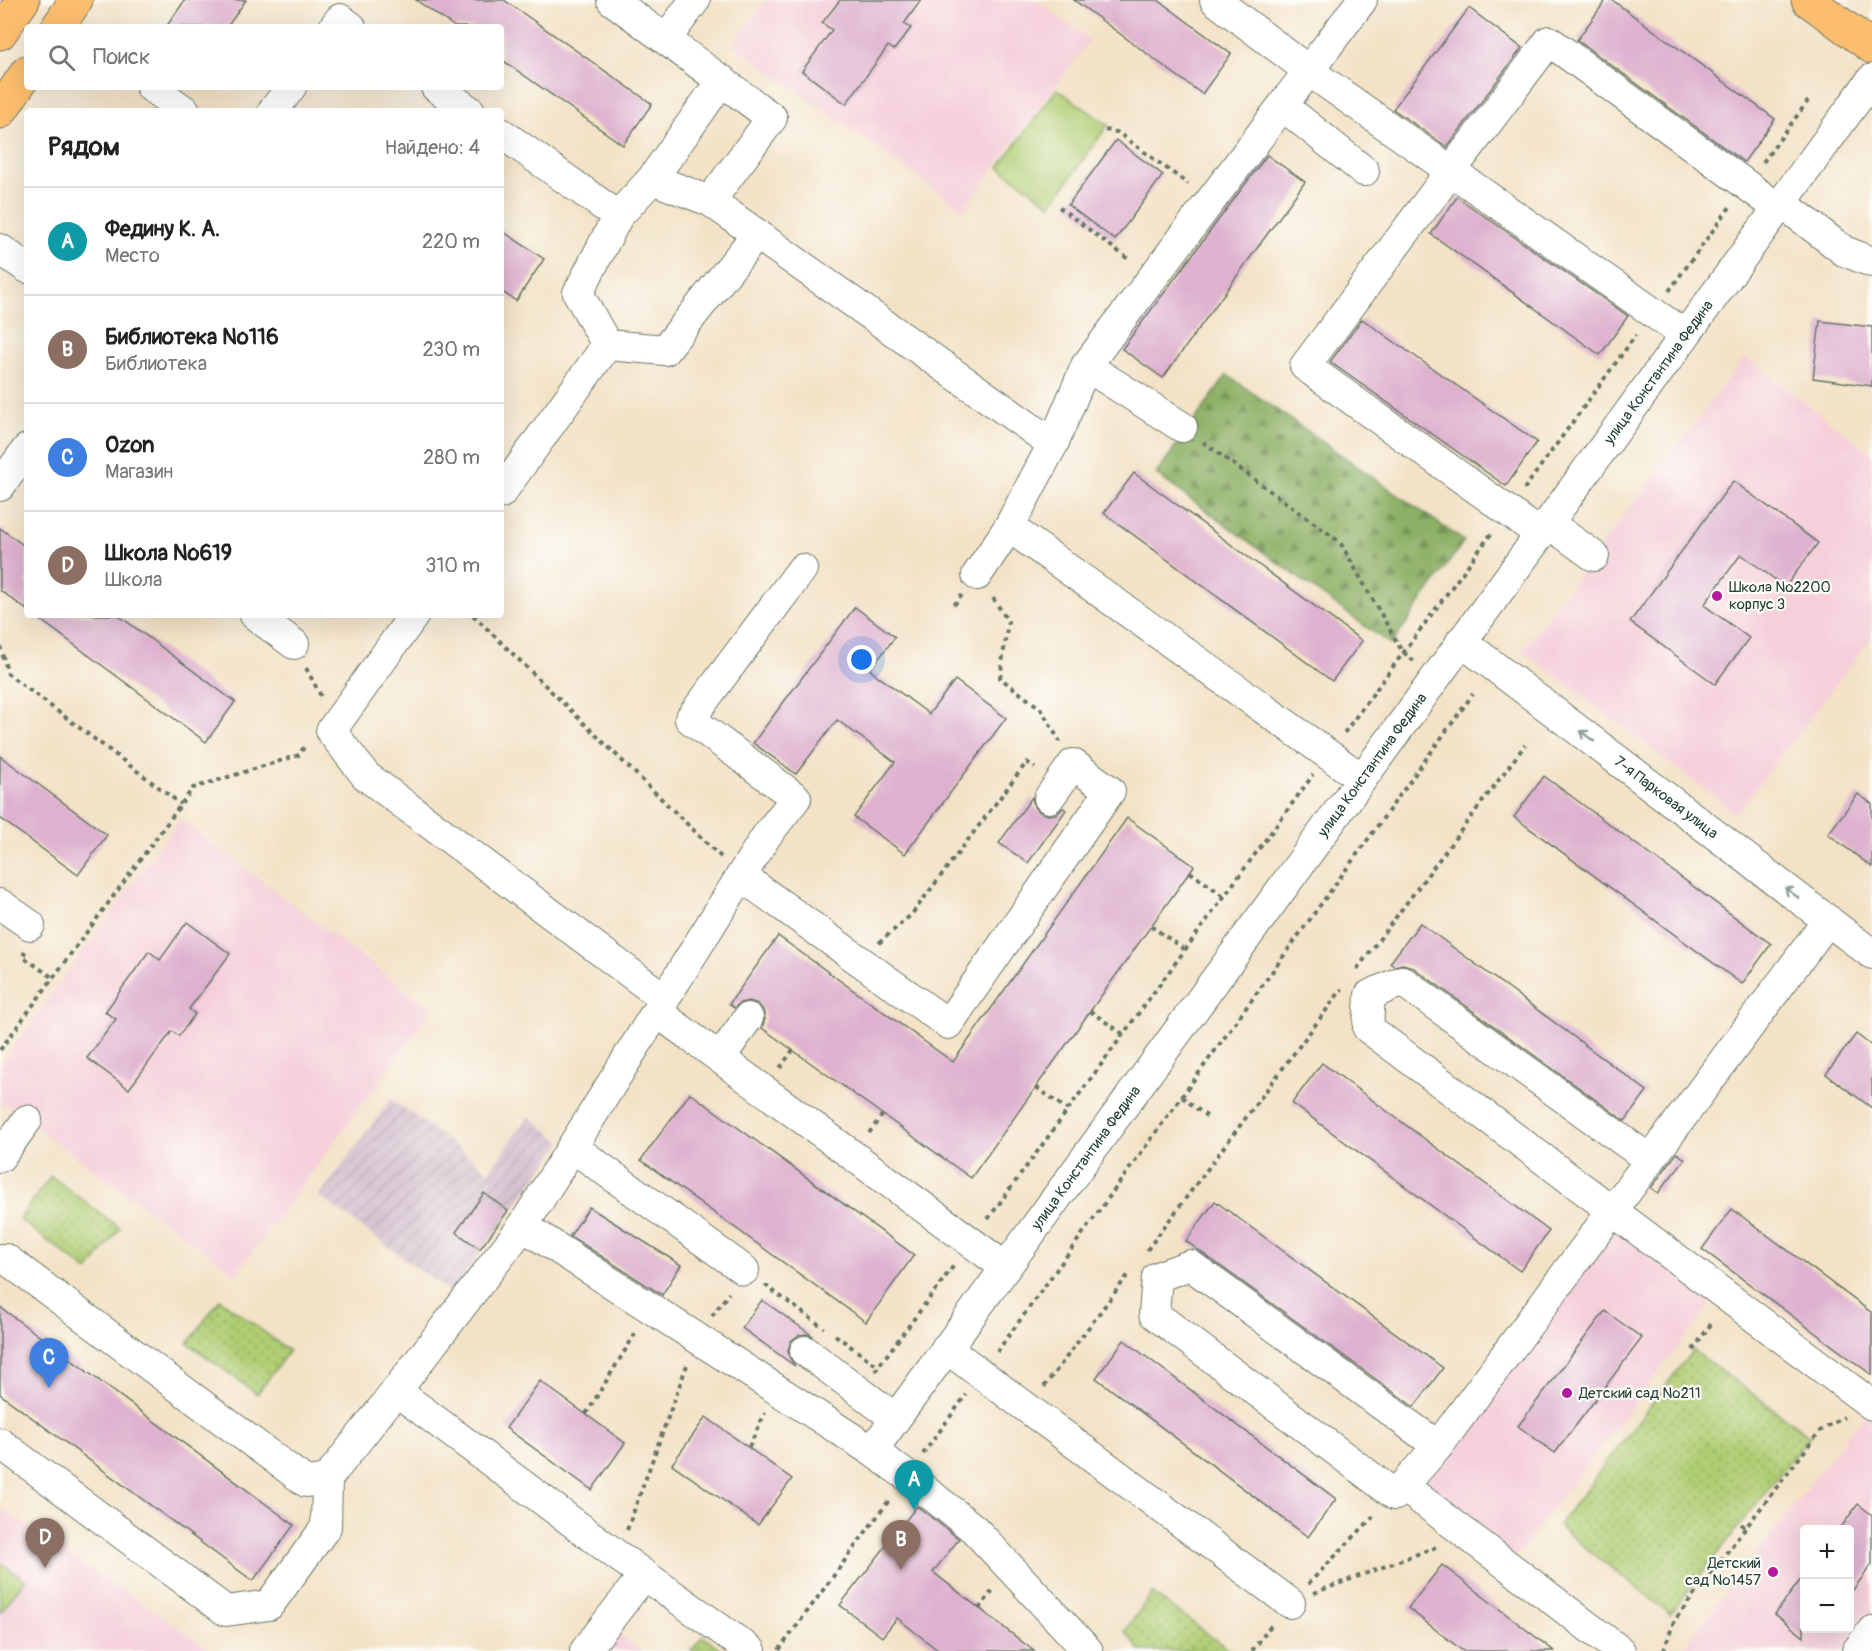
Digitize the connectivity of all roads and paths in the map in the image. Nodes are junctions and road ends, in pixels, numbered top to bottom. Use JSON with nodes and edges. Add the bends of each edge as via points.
{"nodes":[{"id":1,"x":23,"y":0,"type":"edge"},
{"id":2,"x":612,"y":0,"type":"edge"},
{"id":3,"x":695,"y":0,"type":"edge"},
{"id":4,"x":1215,"y":0,"type":"edge"},
{"id":5,"x":1808,"y":0,"type":"edge"},
{"id":6,"x":1348,"y":5,"type":"edge"},
{"id":7,"x":0,"y":33,"type":"edge"},
{"id":8,"x":666,"y":39,"type":"junction"},
{"id":9,"x":1872,"y":47,"type":"edge"},
{"id":10,"x":1309,"y":71,"type":"junction"},
{"id":11,"x":24,"y":76,"type":"edge"},
{"id":12,"x":1872,"y":79,"type":"edge"},
{"id":13,"x":722,"y":80,"type":"junction"},
{"id":14,"x":289,"y":90,"type":"edge"},
{"id":15,"x":440,"y":90,"type":"edge"},
{"id":16,"x":1808,"y":101,"type":"dead end"},
{"id":17,"x":1282,"y":106,"type":"junction"},
{"id":18,"x":275,"y":108,"type":"edge"},
{"id":19,"x":466,"y":108,"type":"edge"},
{"id":20,"x":0,"y":112,"type":"edge"},
{"id":21,"x":1105,"y":130,"type":"dead end"},
{"id":22,"x":504,"y":135,"type":"edge"},
{"id":23,"x":1364,"y":171,"type":"dead end"},
{"id":24,"x":1451,"y":171,"type":"junction"},
{"id":25,"x":652,"y":179,"type":"junction"},
{"id":26,"x":1746,"y":185,"type":"junction"},
{"id":27,"x":710,"y":201,"type":"junction"},
{"id":28,"x":1211,"y":201,"type":"junction"},
{"id":29,"x":1780,"y":205,"type":"junction"},
{"id":30,"x":1059,"y":207,"type":"dead end"},
{"id":31,"x":618,"y":216,"type":"junction"},
{"id":32,"x":757,"y":234,"type":"junction"},
{"id":33,"x":0,"y":249,"type":"edge"},
{"id":34,"x":1872,"y":262,"type":"edge"},
{"id":35,"x":24,"y":266,"type":"edge"},
{"id":36,"x":1153,"y":278,"type":"junction"},
{"id":37,"x":1653,"y":312,"type":"junction"},
{"id":38,"x":1685,"y":335,"type":"junction"},
{"id":39,"x":607,"y":345,"type":"junction"},
{"id":40,"x":1086,"y":366,"type":"junction"},
{"id":41,"x":1182,"y":427,"type":"joint"},
{"id":42,"x":1053,"y":444,"type":"junction"},
{"id":43,"x":24,"y":453,"type":"edge"},
{"id":44,"x":0,"y":486,"type":"edge"},
{"id":45,"x":504,"y":488,"type":"edge"},
{"id":46,"x":1508,"y":511,"type":"junction"},
{"id":47,"x":1009,"y":526,"type":"junction"},
{"id":48,"x":1544,"y":528,"type":"junction"},
{"id":49,"x":1594,"y":556,"type":"dead end"},
{"id":50,"x":802,"y":569,"type":"dead end"},
{"id":51,"x":977,"y":575,"type":"joint"},
{"id":52,"x":259,"y":618,"type":"edge"},
{"id":53,"x":412,"y":618,"type":"edge"},
{"id":54,"x":476,"y":618,"type":"edge"},
{"id":55,"x":1461,"y":641,"type":"junction"},
{"id":56,"x":294,"y":644,"type":"joint"},
{"id":57,"x":0,"y":646,"type":"edge"},
{"id":58,"x":1402,"y":651,"type":"junction"},
{"id":59,"x":1473,"y":694,"type":"dead end"},
{"id":60,"x":339,"y":720,"type":"junction"},
{"id":61,"x":311,"y":738,"type":"dead end"},
{"id":62,"x":1525,"y":745,"type":"dead end"},
{"id":63,"x":1328,"y":754,"type":"junction"},
{"id":64,"x":1361,"y":778,"type":"junction"},
{"id":65,"x":1060,"y":782,"type":"junction"},
{"id":66,"x":181,"y":804,"type":"junction"},
{"id":67,"x":1190,"y":872,"type":"dead end"},
{"id":68,"x":741,"y":876,"type":"junction"},
{"id":69,"x":1224,"y":896,"type":"junction"},
{"id":70,"x":0,"y":904,"type":"edge"},
{"id":71,"x":1828,"y":920,"type":"junction"},
{"id":72,"x":30,"y":925,"type":"dead end"},
{"id":73,"x":1151,"y":926,"type":"dead end"},
{"id":74,"x":1185,"y":950,"type":"junction"},
{"id":75,"x":1872,"y":954,"type":"edge"},
{"id":76,"x":23,"y":957,"type":"dead end"},
{"id":77,"x":859,"y":960,"type":"junction"},
{"id":78,"x":1354,"y":972,"type":"dead end"},
{"id":79,"x":52,"y":977,"type":"junction"},
{"id":80,"x":1347,"y":982,"type":"dead end"},
{"id":81,"x":661,"y":1005,"type":"junction"},
{"id":82,"x":1090,"y":1011,"type":"dead end"},
{"id":83,"x":748,"y":1018,"type":"dead end"},
{"id":84,"x":1123,"y":1034,"type":"junction"},
{"id":85,"x":0,"y":1050,"type":"edge"},
{"id":86,"x":720,"y":1058,"type":"junction"},
{"id":87,"x":1036,"y":1087,"type":"dead end"},
{"id":88,"x":1182,"y":1097,"type":"junction"},
{"id":89,"x":1068,"y":1110,"type":"junction"},
{"id":90,"x":1209,"y":1118,"type":"dead end"},
{"id":91,"x":27,"y":1120,"type":"dead end"},
{"id":92,"x":572,"y":1147,"type":"junction"},
{"id":93,"x":0,"y":1158,"type":"edge"},
{"id":94,"x":1650,"y":1160,"type":"junction"},
{"id":95,"x":1612,"y":1210,"type":"junction"},
{"id":96,"x":523,"y":1226,"type":"junction"},
{"id":97,"x":971,"y":1242,"type":"junction"},
{"id":98,"x":1141,"y":1257,"type":"dead end"},
{"id":99,"x":0,"y":1259,"type":"edge"},
{"id":100,"x":1134,"y":1266,"type":"dead end"},
{"id":101,"x":1005,"y":1267,"type":"junction"},
{"id":102,"x":744,"y":1270,"type":"junction"},
{"id":103,"x":1729,"y":1298,"type":"junction"},
{"id":104,"x":651,"y":1309,"type":"junction"},
{"id":105,"x":696,"y":1339,"type":"junction"},
{"id":106,"x":946,"y":1348,"type":"junction"},
{"id":107,"x":1694,"y":1350,"type":"dead end"},
{"id":108,"x":805,"y":1352,"type":"dead end"},
{"id":109,"x":879,"y":1366,"type":"junction"},
{"id":110,"x":981,"y":1374,"type":"junction"},
{"id":111,"x":776,"y":1390,"type":"junction"},
{"id":112,"x":396,"y":1391,"type":"junction"},
{"id":113,"x":860,"y":1392,"type":"junction"},
{"id":114,"x":1870,"y":1404,"type":"edge"},
{"id":115,"x":1027,"y":1409,"type":"junction"},
{"id":116,"x":586,"y":1414,"type":"dead end"},
{"id":117,"x":895,"y":1418,"type":"junction"},
{"id":118,"x":0,"y":1443,"type":"edge"},
{"id":119,"x":1438,"y":1446,"type":"junction"},
{"id":120,"x":748,"y":1447,"type":"dead end"},
{"id":121,"x":872,"y":1451,"type":"junction"},
{"id":122,"x":907,"y":1476,"type":"junction"},
{"id":123,"x":327,"y":1479,"type":"junction"},
{"id":124,"x":1395,"y":1495,"type":"junction"},
{"id":125,"x":1741,"y":1524,"type":"dead end"},
{"id":126,"x":1459,"y":1528,"type":"junction"},
{"id":127,"x":1746,"y":1528,"type":"junction"},
{"id":128,"x":618,"y":1556,"type":"junction"},
{"id":129,"x":644,"y":1575,"type":"junction"},
{"id":130,"x":1289,"y":1603,"type":"junction"},
{"id":131,"x":1872,"y":1631,"type":"edge"},
{"id":132,"x":585,"y":1651,"type":"edge"},
{"id":133,"x":751,"y":1651,"type":"edge"},
{"id":134,"x":778,"y":1651,"type":"edge"},
{"id":135,"x":1088,"y":1651,"type":"edge"},
{"id":136,"x":1252,"y":1651,"type":"edge"},
{"id":137,"x":1620,"y":1651,"type":"edge"},
{"id":138,"x":1664,"y":1651,"type":"edge"},
{"id":139,"x":1857,"y":1651,"type":"edge"}],
"edges":[{"from":1,"to":7,"type":"main road"},
{"from":2,"to":8,"type":"street"},
{"from":3,"to":8,"type":"street"},
{"from":4,"to":10,"type":"street"},
{"from":5,"to":9,"type":"main road"},
{"from":6,"to":10,"type":"street"},
{"from":8,"to":13,"type":"street"},
{"from":10,"to":17,"type":"street"},
{"from":10,"to":24,"type":"street"},
{"from":11,"to":20,"type":"main road"},
{"from":12,"to":29,"type":"street","name":"улица Константина Федина"},
{"from":13,"to":25,"type":"street"},
{"from":13,"to":27,"type":"street","via":[[772,118]]},
{"from":14,"to":18,"type":"street"},
{"from":15,"to":19,"type":"street"},
{"from":16,"to":26,"type":"path"},
{"from":17,"to":23,"type":"street"},
{"from":17,"to":28,"type":"street"},
{"from":21,"to":28,"type":"path","via":[[1117,132]]},
{"from":22,"to":31,"type":"street"},
{"from":24,"to":26,"type":"street","via":[[1549,41]]},
{"from":24,"to":37,"type":"street"},
{"from":24,"to":46,"type":"street","via":[[1305,366]]},
{"from":25,"to":27,"type":"street"},
{"from":25,"to":31,"type":"street"},
{"from":26,"to":29,"type":"street"},
{"from":26,"to":37,"type":"path"},
{"from":27,"to":32,"type":"street"},
{"from":28,"to":36,"type":"street"},
{"from":29,"to":34,"type":"street","via":[[1844,250]]},
{"from":29,"to":38,"type":"street","name":"улица Константина Федина"},
{"from":30,"to":36,"type":"path"},
{"from":31,"to":39,"type":"street","via":[[578,293]]},
{"from":32,"to":39,"type":"street","via":[[665,350]]},
{"from":32,"to":42,"type":"street"},
{"from":33,"to":35,"type":"street"},
{"from":36,"to":40,"type":"street"},
{"from":37,"to":38,"type":"street"},
{"from":37,"to":46,"type":"path"},
{"from":38,"to":48,"type":"street","name":"улица Константина Федина"},
{"from":39,"to":45,"type":"street"},
{"from":40,"to":41,"type":"street"},
{"from":40,"to":42,"type":"street"},
{"from":41,"to":58,"type":"path","via":[[1340,542]]},
{"from":42,"to":47,"type":"street"},
{"from":43,"to":44,"type":"street"},
{"from":46,"to":48,"type":"street"},
{"from":46,"to":58,"type":"path"},
{"from":47,"to":51,"type":"street"},
{"from":47,"to":63,"type":"street"},
{"from":48,"to":49,"type":"street"},
{"from":48,"to":55,"type":"street","name":"улица Константина Федина"},
{"from":50,"to":68,"type":"street","via":[[690,719],[796,798]]},
{"from":51,"to":65,"type":"path","via":[[1008,621],[1000,678],[1041,709]]},
{"from":52,"to":56,"type":"street"},
{"from":53,"to":60,"type":"street"},
{"from":54,"to":68,"type":"path"},
{"from":55,"to":64,"type":"street","name":"улица Константина Федина"},
{"from":71,"to":55,"type":"street","name":"7-я Парковая улица","one_way":true},
{"from":56,"to":60,"type":"path","via":[[329,712]]},
{"from":57,"to":66,"type":"path","via":[[8,674]]},
{"from":58,"to":63,"type":"path"},
{"from":59,"to":88,"type":"path"},
{"from":60,"to":81,"type":"street","via":[[331,731],[366,776]]},
{"from":61,"to":66,"type":"path","via":[[299,755],[193,788]]},
{"from":62,"to":78,"type":"path"},
{"from":63,"to":64,"type":"street"},
{"from":63,"to":69,"type":"path"},
{"from":64,"to":101,"type":"street","name":"улица Константина Федина"},
{"from":65,"to":77,"type":"path","via":[[1027,762],[912,915]]},
{"from":65,"to":77,"type":"street","via":[[1110,791],[948,1024]]},
{"from":66,"to":79,"type":"path"},
{"from":67,"to":69,"type":"path"},
{"from":68,"to":77,"type":"street"},
{"from":68,"to":81,"type":"street"},
{"from":69,"to":74,"type":"path"},
{"from":70,"to":72,"type":"street"},
{"from":71,"to":75,"type":"street","name":"7-я Парковая улица"},
{"from":71,"to":94,"type":"street"},
{"from":73,"to":74,"type":"path"},
{"from":74,"to":84,"type":"path"},
{"from":76,"to":79,"type":"path"},
{"from":79,"to":85,"type":"path"},
{"from":80,"to":98,"type":"path"},
{"from":81,"to":86,"type":"street"},
{"from":81,"to":92,"type":"street"},
{"from":82,"to":84,"type":"path"},
{"from":83,"to":86,"type":"street"},
{"from":84,"to":89,"type":"path"},
{"from":86,"to":97,"type":"street"},
{"from":87,"to":89,"type":"path"},
{"from":88,"to":90,"type":"path"},
{"from":88,"to":110,"type":"path"},
{"from":89,"to":97,"type":"path"},
{"from":91,"to":93,"type":"street"},
{"from":92,"to":96,"type":"street"},
{"from":92,"to":102,"type":"street"},
{"from":94,"to":95,"type":"street"},
{"from":94,"to":95,"type":"street","via":[[1402,981],[1370,995],[1368,1028]]},
{"from":95,"to":103,"type":"street"},
{"from":95,"to":119,"type":"street"},
{"from":96,"to":104,"type":"street"},
{"from":96,"to":112,"type":"street"},
{"from":97,"to":101,"type":"street"},
{"from":97,"to":109,"type":"path"},
{"from":99,"to":123,"type":"street","via":[[6,1258],[306,1482]]},
{"from":100,"to":115,"type":"path"},
{"from":101,"to":106,"type":"street","name":"улица Константина Федина"},
{"from":102,"to":105,"type":"path"},
{"from":102,"to":109,"type":"path"},
{"from":103,"to":107,"type":"path"},
{"from":103,"to":114,"type":"street"},
{"from":104,"to":105,"type":"street"},
{"from":104,"to":116,"type":"path"},
{"from":105,"to":111,"type":"street"},
{"from":105,"to":128,"type":"path"},
{"from":106,"to":110,"type":"street"},
{"from":106,"to":117,"type":"street","name":"улица Константина Федина"},
{"from":108,"to":113,"type":"street"},
{"from":109,"to":113,"type":"path"},
{"from":110,"to":115,"type":"street"},
{"from":110,"to":122,"type":"path"},
{"from":111,"to":120,"type":"path"},
{"from":111,"to":121,"type":"street"},
{"from":112,"to":123,"type":"street"},
{"from":112,"to":128,"type":"street"},
{"from":113,"to":117,"type":"street"},
{"from":114,"to":127,"type":"path","via":[[1820,1431]]},
{"from":115,"to":130,"type":"street"},
{"from":117,"to":121,"type":"street","name":"улица Константина Федина"},
{"from":118,"to":123,"type":"street","via":[[226,1611],[269,1605],[326,1527]]},
{"from":119,"to":124,"type":"street"},
{"from":119,"to":124,"type":"street","via":[[1190,1265],[1157,1277],[1154,1314]]},
{"from":121,"to":122,"type":"street"},
{"from":122,"to":134,"type":"path"},
{"from":122,"to":135,"type":"street","via":[[974,1529]]},
{"from":124,"to":126,"type":"street","via":[[1407,1489]]},
{"from":124,"to":130,"type":"path"},
{"from":125,"to":127,"type":"path"},
{"from":126,"to":130,"type":"path","via":[[1448,1542]]},
{"from":126,"to":137,"type":"street"},
{"from":127,"to":138,"type":"path","via":[[1674,1621]]},
{"from":128,"to":129,"type":"street"},
{"from":129,"to":132,"type":"street"},
{"from":129,"to":133,"type":"street"},
{"from":130,"to":136,"type":"path"},
{"from":131,"to":139,"type":"street"}]}
